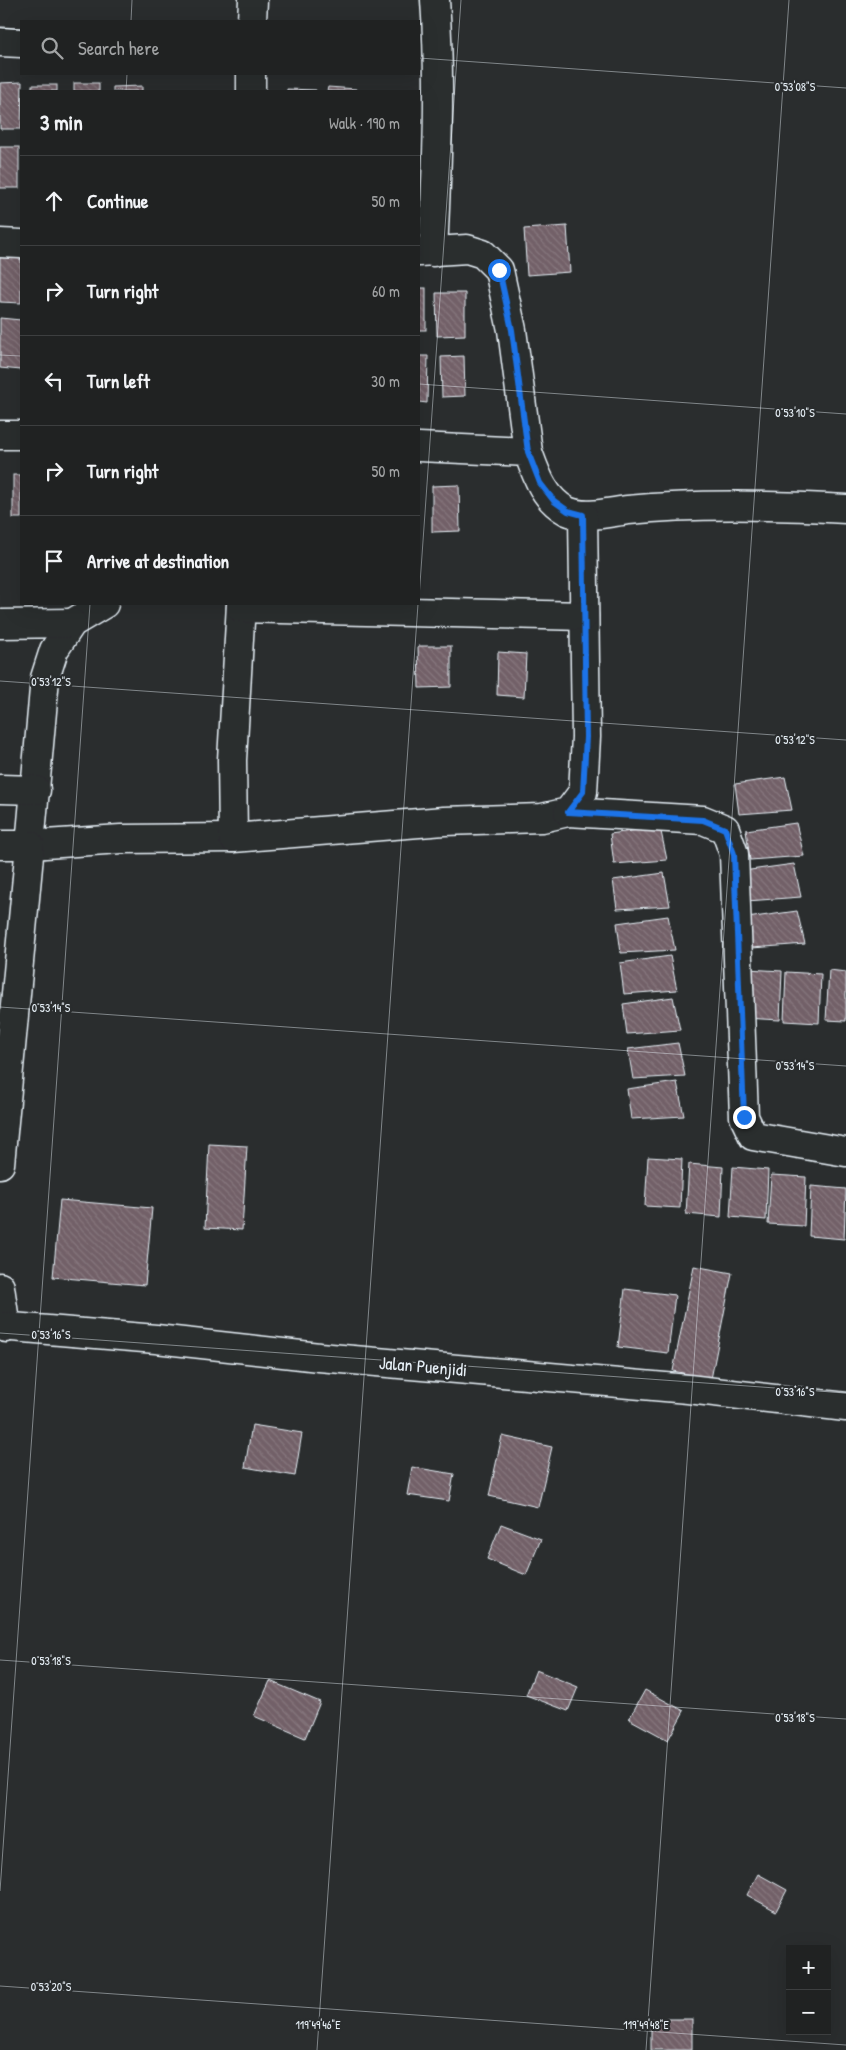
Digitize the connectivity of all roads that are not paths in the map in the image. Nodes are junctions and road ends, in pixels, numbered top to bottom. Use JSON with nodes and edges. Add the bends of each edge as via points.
{"nodes":[{"id":1,"x":253,"y":0,"type":"edge"},
{"id":2,"x":435,"y":0,"type":"edge"},
{"id":3,"x":252,"y":20,"type":"edge"},
{"id":4,"x":0,"y":42,"type":"edge"},
{"id":5,"x":20,"y":43,"type":"edge"},
{"id":6,"x":251,"y":75,"type":"edge"},
{"id":7,"x":251,"y":90,"type":"edge"},
{"id":8,"x":0,"y":243,"type":"edge"},
{"id":9,"x":20,"y":244,"type":"edge"},
{"id":10,"x":426,"y":252,"type":"edge"},
{"id":11,"x":0,"y":435,"type":"edge"},
{"id":12,"x":20,"y":435,"type":"edge"},
{"id":13,"x":420,"y":447,"type":"edge"},
{"id":14,"x":528,"y":452,"type":"junction"},
{"id":15,"x":846,"y":509,"type":"edge"},
{"id":16,"x":583,"y":515,"type":"junction"},
{"id":17,"x":102,"y":605,"type":"edge"},
{"id":18,"x":241,"y":606,"type":"edge"},
{"id":19,"x":584,"y":616,"type":"junction"},
{"id":20,"x":72,"y":623,"type":"junction"},
{"id":21,"x":0,"y":624,"type":"edge"},
{"id":22,"x":0,"y":789,"type":"edge"},
{"id":23,"x":36,"y":790,"type":"junction"},
{"id":24,"x":568,"y":812,"type":"junction"},
{"id":25,"x":233,"y":838,"type":"junction"},
{"id":26,"x":0,"y":844,"type":"edge"},
{"id":27,"x":30,"y":845,"type":"junction"},
{"id":28,"x":5,"y":1048,"type":"edge"},
{"id":29,"x":846,"y":1152,"type":"edge"},
{"id":30,"x":0,"y":1164,"type":"edge"},
{"id":31,"x":0,"y":1287,"type":"edge"},
{"id":32,"x":3,"y":1327,"type":"edge"},
{"id":33,"x":846,"y":1407,"type":"edge"}],
"edges":[{"from":1,"to":3,"type":"street"},
{"from":2,"to":10,"type":"street","via":[[439,125]]},
{"from":4,"to":5,"type":"street"},
{"from":6,"to":7,"type":"street"},
{"from":8,"to":9,"type":"street"},
{"from":10,"to":14,"type":"street","via":[[466,249],[483,254],[499,270],[512,330]]},
{"from":11,"to":12,"type":"street"},
{"from":13,"to":14,"type":"street"},
{"from":14,"to":16,"type":"street","via":[[540,483],[554,501],[568,511]]},
{"from":15,"to":16,"type":"street","via":[[660,507]]},
{"from":16,"to":19,"type":"street"},
{"from":17,"to":20,"type":"street"},
{"from":18,"to":19,"type":"street"},
{"from":18,"to":25,"type":"street","via":[[232,760]]},
{"from":19,"to":24,"type":"street","via":[[586,737],[583,792]]},
{"from":20,"to":21,"type":"street"},
{"from":20,"to":23,"type":"street","via":[[54,650],[45,678]]},
{"from":22,"to":23,"type":"street"},
{"from":23,"to":27,"type":"street"},
{"from":24,"to":25,"type":"street","via":[[542,818],[444,821]]},
{"from":24,"to":29,"type":"street","via":[[703,820],[725,829],[734,854],[744,1117],[753,1136]]},
{"from":25,"to":27,"type":"street","via":[[122,839]]},
{"from":26,"to":27,"type":"street"},
{"from":27,"to":28,"type":"street"},
{"from":28,"to":30,"type":"street"},
{"from":31,"to":32,"type":"street"},
{"from":32,"to":33,"type":"street","name":"Jalan Puenjidi","via":[[688,1389]]}]}
